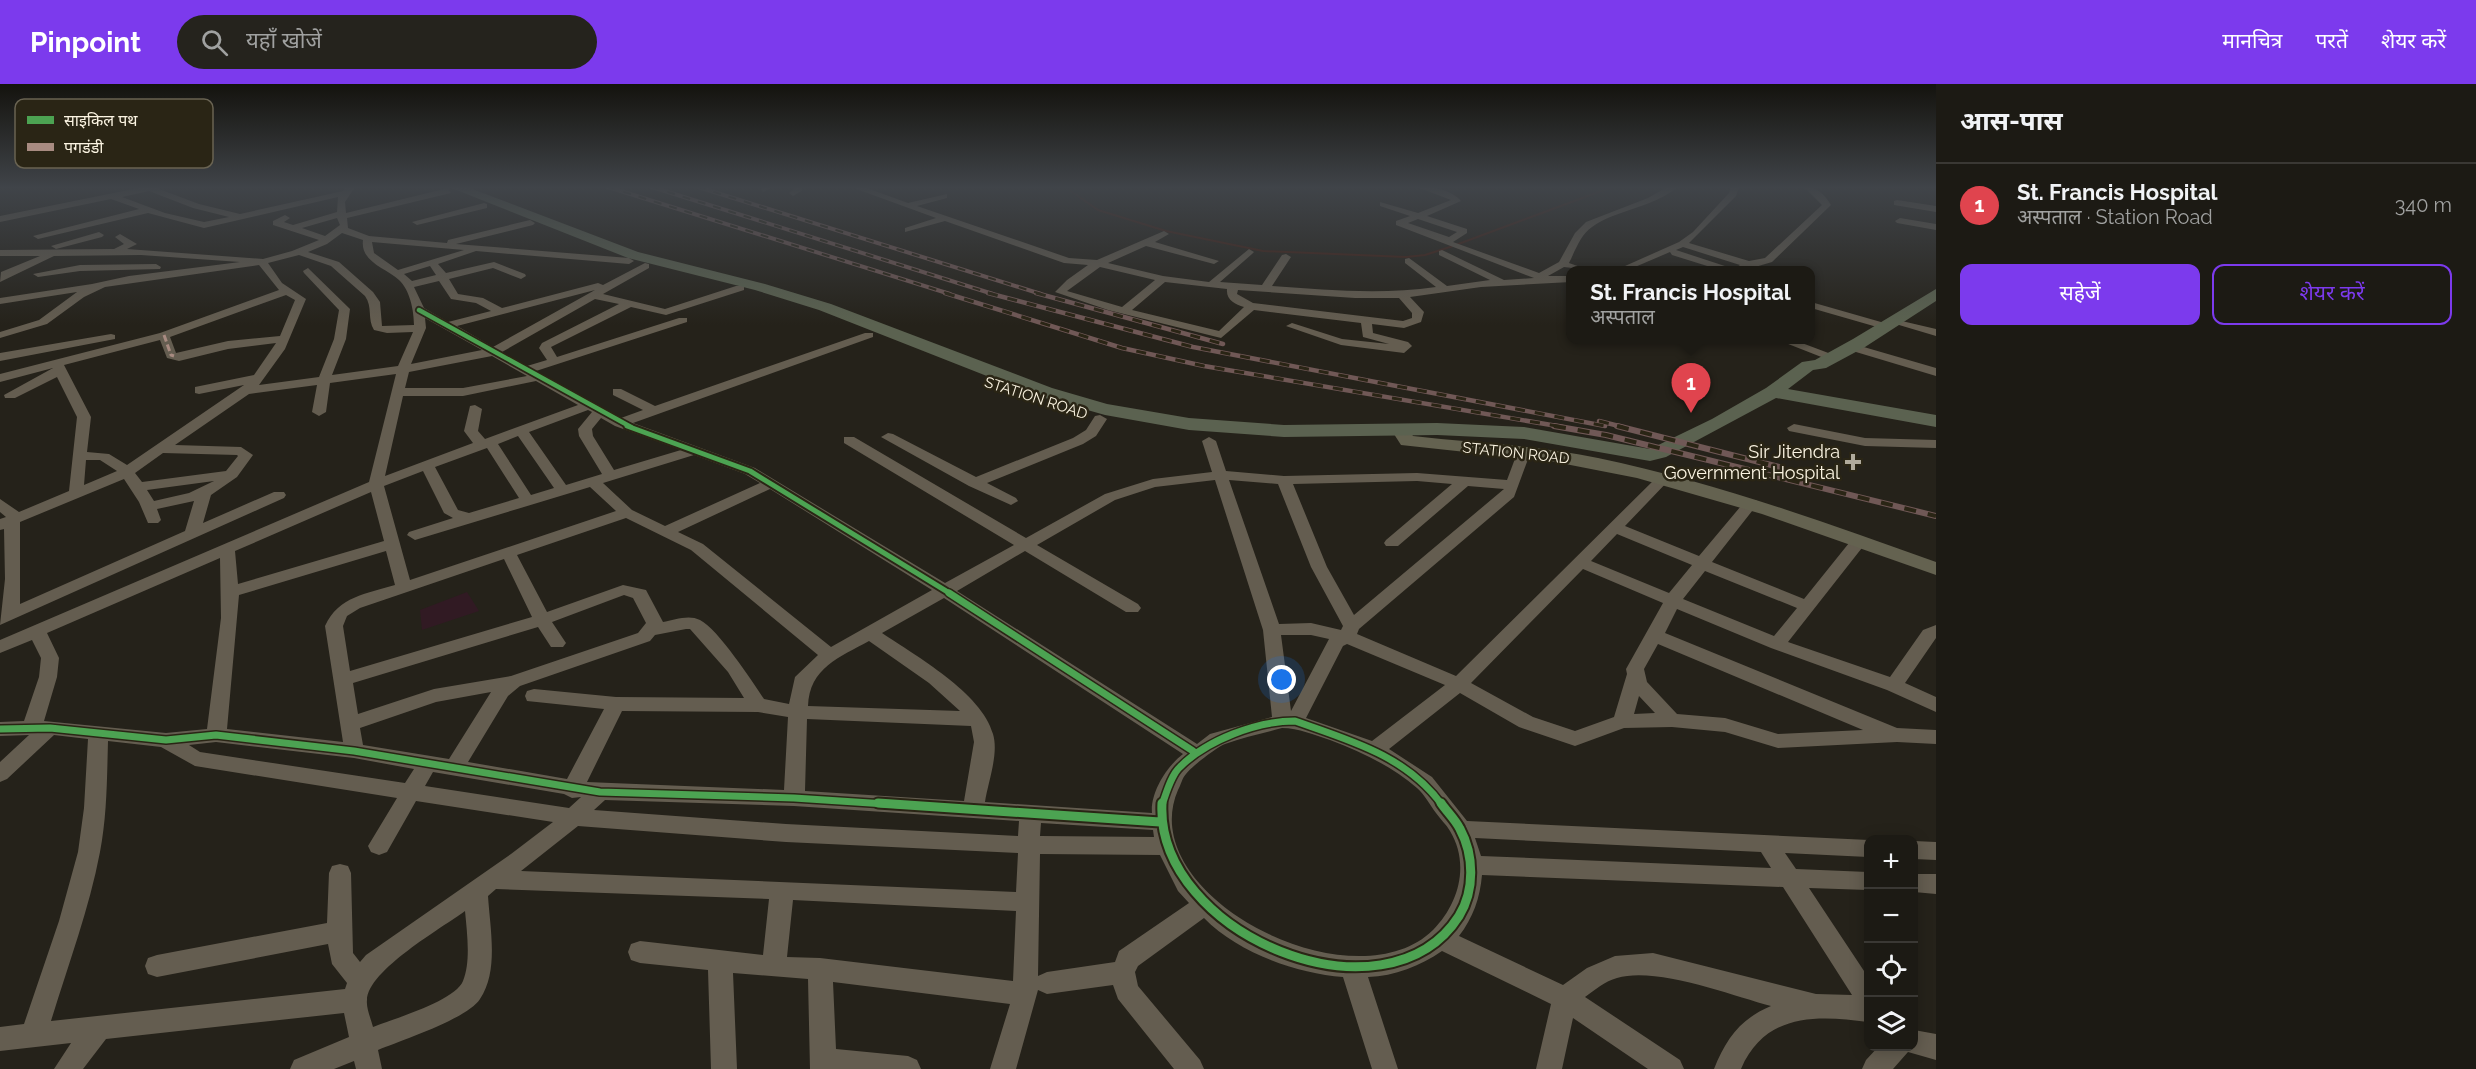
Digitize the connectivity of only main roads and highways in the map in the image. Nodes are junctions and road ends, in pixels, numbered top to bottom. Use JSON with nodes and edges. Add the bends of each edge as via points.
{"nodes":[{"id":1,"x":556,"y":233,"type":"edge"},
{"id":2,"x":565,"y":233,"type":"edge"},
{"id":3,"x":572,"y":233,"type":"edge"},
{"id":4,"x":1936,"y":294,"type":"edge"},
{"id":5,"x":1826,"y":360,"type":"junction"},
{"id":6,"x":1806,"y":382,"type":"junction"},
{"id":7,"x":1777,"y":399,"type":"junction"},
{"id":8,"x":1844,"y":407,"type":"junction"},
{"id":9,"x":1936,"y":421,"type":"edge"},
{"id":10,"x":1311,"y":436,"type":"junction"},
{"id":11,"x":1404,"y":436,"type":"junction"},
{"id":12,"x":1658,"y":460,"type":"junction"},
{"id":13,"x":1936,"y":558,"type":"edge"},
{"id":14,"x":1936,"y":570,"type":"edge"}],
"edges":[{"from":1,"to":10,"type":"highway","name":"STATION ROAD","via":[[637,264],[740,288],[1015,394],[1100,419],[1187,434]]},
{"from":2,"to":10,"type":"highway","via":[[646,264],[747,288],[817,311],[1044,400],[1145,424]]},
{"from":3,"to":10,"type":"highway","name":"STATION ROAD","via":[[633,255],[760,287],[835,311],[1071,400],[1189,424]]},
{"from":4,"to":5,"type":"highway"},
{"from":5,"to":6,"type":"highway"},
{"from":5,"to":7,"type":"highway","via":[[1808,366]]},
{"from":6,"to":7,"type":"highway"},
{"from":6,"to":8,"type":"highway"},
{"from":7,"to":8,"type":"highway"},
{"from":7,"to":12,"type":"highway"},
{"from":8,"to":9,"type":"highway"},
{"from":10,"to":11,"type":"highway","name":"STATION ROAD"},
{"from":11,"to":12,"type":"highway","via":[[1488,438]]},
{"from":11,"to":12,"type":"main road","name":"STATION ROAD","via":[[1596,463]]},
{"from":11,"to":12,"type":"highway","name":"STATION ROAD","via":[[1465,430],[1524,433]]},
{"from":12,"to":13,"type":"main road"},
{"from":12,"to":14,"type":"main road","via":[[1751,503]]}]}
